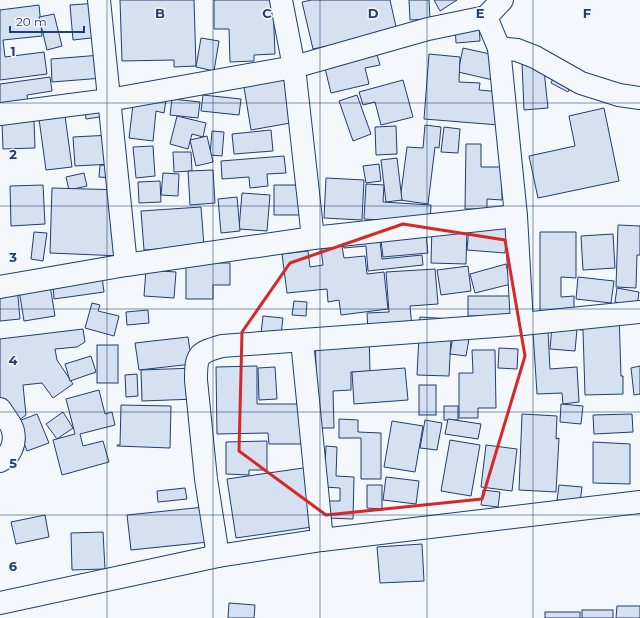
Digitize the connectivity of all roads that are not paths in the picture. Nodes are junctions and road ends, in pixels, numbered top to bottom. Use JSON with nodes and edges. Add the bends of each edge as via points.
{"nodes":[{"id":1,"x":98,"y":0,"type":"edge"},
{"id":2,"x":281,"y":0,"type":"edge"},
{"id":3,"x":502,"y":0,"type":"edge"},
{"id":4,"x":486,"y":17,"type":"junction"},
{"id":5,"x":499,"y":48,"type":"junction"},
{"id":6,"x":294,"y":66,"type":"junction"},
{"id":7,"x":640,"y":98,"type":"edge"},
{"id":8,"x":109,"y":100,"type":"junction"},
{"id":9,"x":0,"y":114,"type":"edge"},
{"id":10,"x":516,"y":216,"type":"junction"},
{"id":11,"x":313,"y":238,"type":"junction"},
{"id":12,"x":126,"y":265,"type":"junction"},
{"id":13,"x":0,"y":287,"type":"edge"},
{"id":14,"x":640,"y":312,"type":"edge"},
{"id":15,"x":522,"y":324,"type":"junction"},
{"id":16,"x":302,"y":340,"type":"junction"},
{"id":17,"x":0,"y":410,"type":"edge"},
{"id":18,"x":0,"y":461,"type":"edge"},
{"id":19,"x":640,"y":502,"type":"edge"},
{"id":20,"x":322,"y":540,"type":"junction"},
{"id":21,"x":218,"y":556,"type":"junction"},
{"id":22,"x":0,"y":603,"type":"edge"}],
"edges":[{"from":1,"to":8,"type":"street"},
{"from":2,"to":6,"type":"street"},
{"from":3,"to":4,"type":"street"},
{"from":4,"to":5,"type":"street"},
{"from":4,"to":6,"type":"street","via":[[428,29]]},
{"from":5,"to":7,"type":"street","via":[[517,50],[535,57],[581,83],[619,95]]},
{"from":5,"to":10,"type":"street"},
{"from":6,"to":8,"type":"street"},
{"from":6,"to":11,"type":"street"},
{"from":8,"to":9,"type":"street"},
{"from":8,"to":12,"type":"street"},
{"from":10,"to":11,"type":"street"},
{"from":10,"to":15,"type":"street"},
{"from":11,"to":12,"type":"street"},
{"from":12,"to":13,"type":"street"},
{"from":14,"to":15,"type":"street"},
{"from":15,"to":16,"type":"street"},
{"from":16,"to":20,"type":"street"},
{"from":16,"to":21,"type":"street","via":[[222,346],[199,355],[196,364],[197,387],[206,479]]},
{"from":17,"to":18,"type":"street","via":[[13,431],[14,444],[8,457]]},
{"from":19,"to":20,"type":"street"},
{"from":20,"to":21,"type":"street"},
{"from":21,"to":22,"type":"street"}]}
